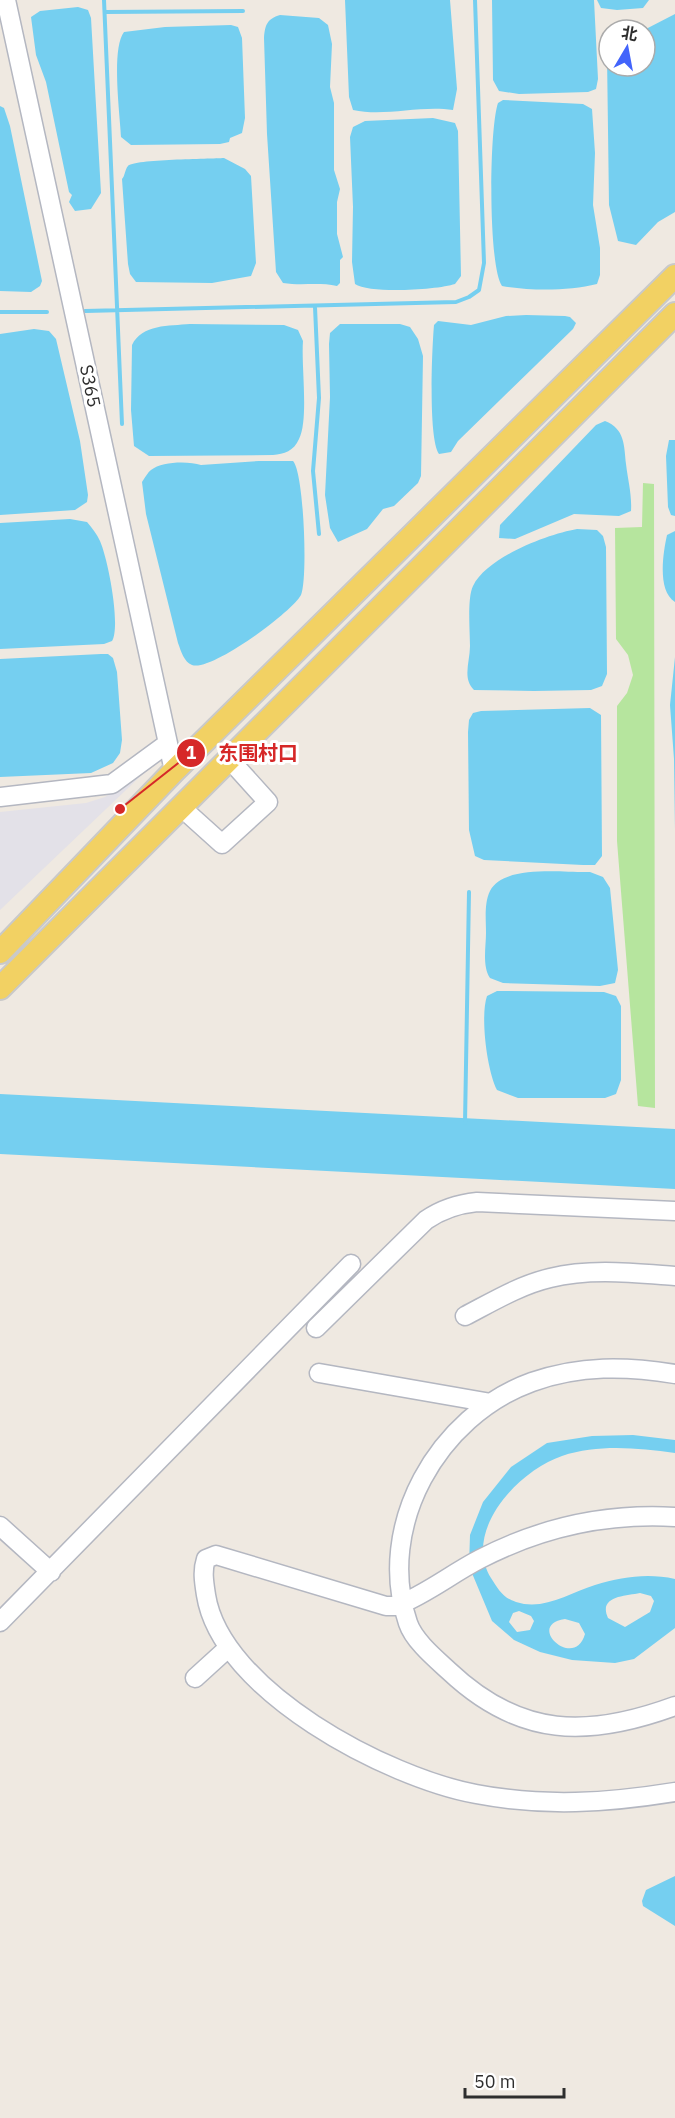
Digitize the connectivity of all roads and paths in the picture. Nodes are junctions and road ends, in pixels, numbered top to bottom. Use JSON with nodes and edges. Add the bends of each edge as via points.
{"nodes":[{"id":1,"x":6,"y":0,"type":"edge"},
{"id":2,"x":675,"y":276,"type":"edge"},
{"id":3,"x":675,"y":314,"type":"edge"},
{"id":4,"x":168,"y":743,"type":"junction"},
{"id":5,"x":230,"y":760,"type":"junction"},
{"id":6,"x":174,"y":771,"type":"junction"},
{"id":7,"x":0,"y":797,"type":"edge"},
{"id":8,"x":189,"y":800,"type":"junction"},
{"id":9,"x":0,"y":952,"type":"edge"},
{"id":10,"x":0,"y":988,"type":"edge"},
{"id":11,"x":675,"y":1211,"type":"edge"},
{"id":12,"x":351,"y":1264,"type":"dead end"},
{"id":13,"x":675,"y":1276,"type":"edge"},
{"id":14,"x":465,"y":1316,"type":"dead end"},
{"id":15,"x":316,"y":1328,"type":"dead end"},
{"id":16,"x":319,"y":1373,"type":"dead end"},
{"id":17,"x":675,"y":1374,"type":"edge"},
{"id":18,"x":491,"y":1403,"type":"junction"},
{"id":19,"x":675,"y":1517,"type":"edge"},
{"id":20,"x":0,"y":1526,"type":"edge"},
{"id":21,"x":51,"y":1572,"type":"junction"},
{"id":22,"x":404,"y":1603,"type":"junction"},
{"id":23,"x":0,"y":1622,"type":"edge"},
{"id":24,"x":228,"y":1648,"type":"junction"},
{"id":25,"x":195,"y":1678,"type":"dead end"},
{"id":26,"x":675,"y":1706,"type":"edge"},
{"id":27,"x":675,"y":1792,"type":"edge"}],
"edges":[{"from":1,"to":4,"type":"street","name":"S365"},
{"from":2,"to":6,"type":"main road"},
{"from":3,"to":5,"type":"main road"},
{"from":4,"to":6,"type":"street","name":"S365"},
{"from":4,"to":7,"type":"street","via":[[112,784]]},
{"from":5,"to":8,"type":"main road"},
{"from":5,"to":8,"type":"street","via":[[268,802],[222,844]]},
{"from":6,"to":8,"type":"main road"},
{"from":6,"to":9,"type":"main road"},
{"from":8,"to":10,"type":"main road"},
{"from":11,"to":15,"type":"street","via":[[459,1204],[426,1220]]},
{"from":12,"to":21,"type":"street"},
{"from":13,"to":14,"type":"street","via":[[580,1272],[518,1289]]},
{"from":16,"to":18,"type":"street"},
{"from":17,"to":18,"type":"street","via":[[604,1367],[568,1372],[532,1382]]},
{"from":18,"to":22,"type":"street","via":[[443,1448],[421,1479],[406,1513],[399,1550]]},
{"from":19,"to":22,"type":"street","via":[[606,1518],[562,1527],[501,1550]]},
{"from":20,"to":21,"type":"street"},
{"from":21,"to":23,"type":"street"},
{"from":22,"to":24,"type":"street","via":[[386,1606],[210,1555],[203,1576],[208,1608]]},
{"from":22,"to":26,"type":"street","via":[[409,1625],[432,1655],[493,1706],[571,1728],[607,1727]]},
{"from":24,"to":25,"type":"street"},
{"from":24,"to":27,"type":"street","via":[[279,1701],[405,1774],[474,1794],[544,1803],[616,1802]]}]}
